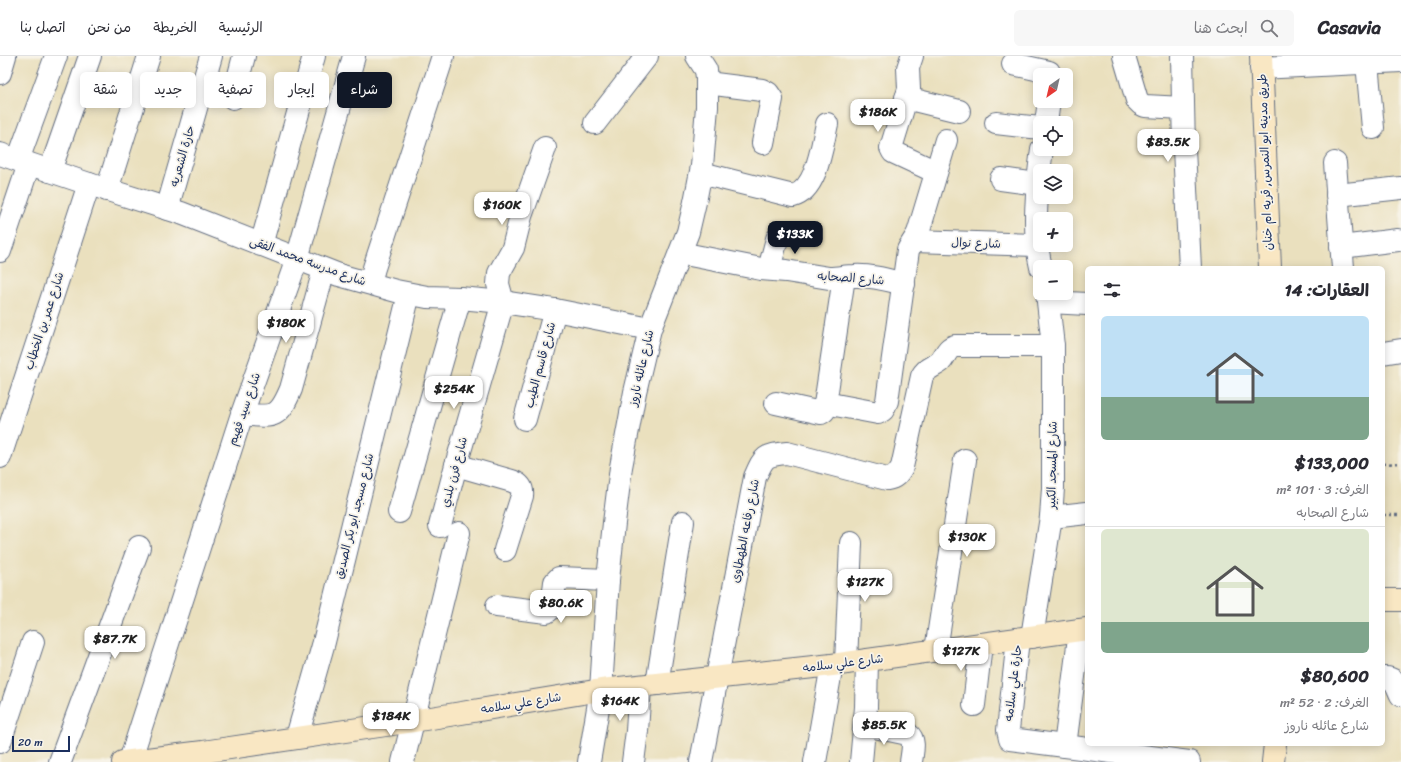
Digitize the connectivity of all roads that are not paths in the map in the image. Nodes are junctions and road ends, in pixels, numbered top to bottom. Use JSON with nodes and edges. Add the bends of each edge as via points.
{"nodes":[{"id":1,"x":5,"y":56,"type":"edge"},
{"id":2,"x":56,"y":56,"type":"edge"},
{"id":3,"x":90,"y":56,"type":"edge"},
{"id":4,"x":149,"y":56,"type":"edge"},
{"id":5,"x":211,"y":56,"type":"edge"},
{"id":6,"x":244,"y":56,"type":"edge"},
{"id":7,"x":314,"y":56,"type":"edge"},
{"id":8,"x":354,"y":56,"type":"edge"},
{"id":9,"x":443,"y":56,"type":"edge"},
{"id":10,"x":647,"y":56,"type":"edge"},
{"id":11,"x":912,"y":56,"type":"edge"},
{"id":12,"x":1124,"y":56,"type":"edge"},
{"id":13,"x":1182,"y":56,"type":"edge"},
{"id":14,"x":702,"y":58,"type":"edge"},
{"id":15,"x":1401,"y":61,"type":"edge"},
{"id":16,"x":1261,"y":62,"type":"edge"},
{"id":17,"x":1367,"y":63,"type":"junction"},
{"id":18,"x":1013,"y":64,"type":"dead end"},
{"id":19,"x":1049,"y":68,"type":"edge"},
{"id":20,"x":240,"y":72,"type":"edge"},
{"id":21,"x":0,"y":73,"type":"edge"},
{"id":22,"x":707,"y":83,"type":"junction"},
{"id":23,"x":906,"y":98,"type":"junction"},
{"id":24,"x":1183,"y":108,"type":"junction"},
{"id":25,"x":959,"y":111,"type":"dead end"},
{"id":26,"x":596,"y":123,"type":"dead end"},
{"id":27,"x":996,"y":123,"type":"dead end"},
{"id":28,"x":827,"y":124,"type":"dead end"},
{"id":29,"x":1033,"y":127,"type":"edge"},
{"id":30,"x":1373,"y":128,"type":"dead end"},
{"id":31,"x":946,"y":140,"type":"dead end"},
{"id":32,"x":763,"y":143,"type":"dead end"},
{"id":33,"x":545,"y":148,"type":"dead end"},
{"id":34,"x":16,"y":160,"type":"edge"},
{"id":35,"x":1335,"y":163,"type":"dead end"},
{"id":36,"x":50,"y":171,"type":"junction"},
{"id":37,"x":700,"y":172,"type":"junction"},
{"id":38,"x":936,"y":172,"type":"junction"},
{"id":39,"x":1001,"y":179,"type":"dead end"},
{"id":40,"x":1033,"y":183,"type":"edge"},
{"id":41,"x":98,"y":187,"type":"junction"},
{"id":42,"x":1401,"y":188,"type":"edge"},
{"id":43,"x":1337,"y":195,"type":"junction"},
{"id":44,"x":167,"y":209,"type":"junction"},
{"id":45,"x":777,"y":238,"type":"dead end"},
{"id":46,"x":1398,"y":240,"type":"dead end"},
{"id":47,"x":914,"y":241,"type":"junction"},
{"id":48,"x":261,"y":245,"type":"junction"},
{"id":49,"x":1033,"y":245,"type":"edge"},
{"id":50,"x":1342,"y":247,"type":"junction"},
{"id":51,"x":0,"y":251,"type":"edge"},
{"id":52,"x":680,"y":253,"type":"junction"},
{"id":53,"x":297,"y":259,"type":"junction"},
{"id":54,"x":1190,"y":266,"type":"edge"},
{"id":55,"x":1270,"y":266,"type":"edge"},
{"id":56,"x":1343,"y":266,"type":"edge"},
{"id":57,"x":769,"y":269,"type":"junction"},
{"id":58,"x":324,"y":270,"type":"junction"},
{"id":59,"x":844,"y":277,"type":"junction"},
{"id":60,"x":370,"y":283,"type":"junction"},
{"id":61,"x":904,"y":284,"type":"junction"},
{"id":62,"x":409,"y":294,"type":"junction"},
{"id":63,"x":460,"y":298,"type":"junction"},
{"id":64,"x":1048,"y":300,"type":"edge"},
{"id":65,"x":1065,"y":300,"type":"edge"},
{"id":66,"x":504,"y":302,"type":"junction"},
{"id":67,"x":1085,"y":304,"type":"edge"},
{"id":68,"x":555,"y":310,"type":"junction"},
{"id":69,"x":650,"y":329,"type":"junction"},
{"id":70,"x":1054,"y":346,"type":"junction"},
{"id":71,"x":1401,"y":350,"type":"edge"},
{"id":72,"x":1385,"y":353,"type":"edge"},
{"id":73,"x":776,"y":403,"type":"dead end"},
{"id":74,"x":825,"y":403,"type":"junction"},
{"id":75,"x":242,"y":414,"type":"junction"},
{"id":76,"x":525,"y":419,"type":"dead end"},
{"id":77,"x":0,"y":457,"type":"edge"},
{"id":78,"x":965,"y":460,"type":"dead end"},
{"id":79,"x":456,"y":465,"type":"junction"},
{"id":80,"x":399,"y":512,"type":"dead end"},
{"id":81,"x":1085,"y":513,"type":"edge"},
{"id":82,"x":1051,"y":517,"type":"junction"},
{"id":83,"x":683,"y":522,"type":"dead end"},
{"id":84,"x":851,"y":543,"type":"dead end"},
{"id":85,"x":139,"y":547,"type":"dead end"},
{"id":86,"x":505,"y":550,"type":"dead end"},
{"id":87,"x":608,"y":580,"type":"junction"},
{"id":88,"x":1385,"y":600,"type":"edge"},
{"id":89,"x":1401,"y":600,"type":"edge"},
{"id":90,"x":498,"y":606,"type":"dead end"},
{"id":91,"x":1083,"y":629,"type":"edge"},
{"id":92,"x":1025,"y":638,"type":"junction"},
{"id":93,"x":33,"y":642,"type":"dead end"},
{"id":94,"x":981,"y":644,"type":"junction"},
{"id":95,"x":936,"y":650,"type":"junction"},
{"id":96,"x":867,"y":660,"type":"junction"},
{"id":97,"x":839,"y":664,"type":"junction"},
{"id":98,"x":717,"y":677,"type":"junction"},
{"id":99,"x":1385,"y":678,"type":"edge"},
{"id":100,"x":648,"y":685,"type":"junction"},
{"id":101,"x":600,"y":690,"type":"junction"},
{"id":102,"x":1401,"y":695,"type":"edge"},
{"id":103,"x":974,"y":705,"type":"dead end"},
{"id":104,"x":413,"y":721,"type":"junction"},
{"id":105,"x":865,"y":725,"type":"junction"},
{"id":106,"x":297,"y":738,"type":"junction"},
{"id":107,"x":0,"y":742,"type":"edge"},
{"id":108,"x":1065,"y":746,"type":"junction"},
{"id":109,"x":1195,"y":746,"type":"edge"},
{"id":110,"x":1275,"y":746,"type":"edge"},
{"id":111,"x":202,"y":757,"type":"edge"},
{"id":112,"x":126,"y":761,"type":"edge"},
{"id":113,"x":60,"y":762,"type":"edge"},
{"id":114,"x":403,"y":762,"type":"edge"},
{"id":115,"x":588,"y":762,"type":"edge"},
{"id":116,"x":633,"y":762,"type":"edge"},
{"id":117,"x":701,"y":762,"type":"edge"},
{"id":118,"x":815,"y":762,"type":"edge"},
{"id":119,"x":860,"y":762,"type":"edge"},
{"id":120,"x":911,"y":762,"type":"edge"},
{"id":121,"x":1189,"y":762,"type":"edge"},
{"id":122,"x":1193,"y":762,"type":"edge"},
{"id":123,"x":1274,"y":762,"type":"edge"}],
"edges":[{"from":1,"to":21,"type":"street"},
{"from":2,"to":34,"type":"street"},
{"from":3,"to":36,"type":"street"},
{"from":4,"to":41,"type":"street","name":"شارع عمر بن الخطاب"},
{"from":5,"to":44,"type":"street","name":"حارة الشعريه"},
{"from":6,"to":20,"type":"street"},
{"from":7,"to":48,"type":"street"},
{"from":8,"to":53,"type":"street","name":"شارع سيد فهيم"},
{"from":9,"to":60,"type":"street"},
{"from":10,"to":26,"type":"street"},
{"from":11,"to":23,"type":"street","via":[[908,68],[909,89]]},
{"from":12,"to":24,"type":"street","via":[[1137,100],[1141,104]]},
{"from":13,"to":24,"type":"street"},
{"from":14,"to":22,"type":"street","name":"شارع عائله ناروز"},
{"from":15,"to":17,"type":"street"},
{"from":16,"to":17,"type":"street"},
{"from":16,"to":55,"type":"street","name":"طريق مدينه ابو النمرس, قريه ام خنان"},
{"from":17,"to":30,"type":"street"},
{"from":18,"to":19,"type":"street"},
{"from":22,"to":32,"type":"street","via":[[768,93],[772,99]]},
{"from":22,"to":37,"type":"street","name":"شارع عائله ناروز"},
{"from":23,"to":25,"type":"street"},
{"from":23,"to":38,"type":"street","via":[[892,148],[894,152]]},
{"from":24,"to":54,"type":"street"},
{"from":27,"to":29,"type":"street"},
{"from":28,"to":37,"type":"street","via":[[818,167],[800,194],[793,196]]},
{"from":31,"to":38,"type":"street"},
{"from":33,"to":66,"type":"street","via":[[521,216],[513,248],[499,273],[498,284]]},
{"from":34,"to":36,"type":"street","name":"شارع مدرسه محمد الفقى"},
{"from":34,"to":51,"type":"street"},
{"from":35,"to":43,"type":"street"},
{"from":36,"to":41,"type":"street","name":"شارع مدرسه محمد الفقى"},
{"from":37,"to":52,"type":"street","name":"شارع عائله ناروز","via":[[688,232]]},
{"from":38,"to":47,"type":"street","via":[[920,230]]},
{"from":39,"to":40,"type":"street"},
{"from":41,"to":44,"type":"street","name":"شارع مدرسه محمد الفقى"},
{"from":41,"to":77,"type":"street","name":"شارع عمر بن الخطاب"},
{"from":42,"to":43,"type":"street"},
{"from":43,"to":50,"type":"street"},
{"from":44,"to":48,"type":"street","name":"شارع مدرسه محمد الفقى"},
{"from":45,"to":57,"type":"street"},
{"from":46,"to":50,"type":"street"},
{"from":47,"to":49,"type":"street","name":"شارع نوال"},
{"from":47,"to":61,"type":"street","via":[[908,250]]},
{"from":48,"to":53,"type":"street","name":"شارع مدرسه محمد الفقى"},
{"from":50,"to":56,"type":"street"},
{"from":52,"to":57,"type":"street","name":"شارع الصحابه"},
{"from":52,"to":69,"type":"street","name":"شارع عائله ناروز"},
{"from":53,"to":58,"type":"street","name":"شارع مدرسه محمد الفقى"},
{"from":53,"to":75,"type":"street","name":"شارع سيد فهيم"},
{"from":57,"to":59,"type":"street","name":"شارع الصحابه","via":[[829,278]]},
{"from":58,"to":60,"type":"street","name":"شارع مدرسه محمد الفقى"},
{"from":58,"to":75,"type":"street","via":[[291,389],[284,404],[280,411],[274,414]]},
{"from":59,"to":61,"type":"street","name":"شارع الصحابه","via":[[866,276]]},
{"from":59,"to":74,"type":"street"},
{"from":60,"to":62,"type":"street","name":"شارع مدرسه محمد الفقى"},
{"from":61,"to":74,"type":"street","via":[[887,401],[883,410],[878,413]]},
{"from":62,"to":63,"type":"street","name":"شارع مدرسه محمد الفقى"},
{"from":62,"to":106,"type":"street","name":"شارع مسجد ابو بكر الصديق","via":[[324,642]]},
{"from":63,"to":66,"type":"street","name":"شارع مدرسه محمد الفقى"},
{"from":63,"to":80,"type":"street"},
{"from":64,"to":70,"type":"street","name":"شارع المسجد الكبير"},
{"from":65,"to":67,"type":"street"},
{"from":66,"to":68,"type":"street","name":"شارع مدرسه محمد الفقى"},
{"from":66,"to":79,"type":"street","name":"شارع فرن بلدي"},
{"from":68,"to":69,"type":"street","name":"شارع مدرسه محمد الفقى"},
{"from":68,"to":76,"type":"street","name":"شارع قاسم الطيب"},
{"from":69,"to":87,"type":"street","name":"شارع عائله ناروز","via":[[621,467]]},
{"from":70,"to":82,"type":"street","name":"شارع المسجد الكبير"},
{"from":70,"to":98,"type":"street","name":"شارع رفاعه الطهطاوى","via":[[955,346],[948,350],[940,362],[926,370],[922,376],[902,467],[893,478],[887,479],[787,452],[773,454],[763,460],[755,477]]},
{"from":71,"to":72,"type":"street"},
{"from":73,"to":74,"type":"street","via":[[821,413],[824,411]]},
{"from":75,"to":112,"type":"street","name":"شارع سيد فهيم"},
{"from":78,"to":95,"type":"street"},
{"from":79,"to":86,"type":"street","via":[[518,483],[522,488],[522,496]]},
{"from":79,"to":104,"type":"street","name":"شارع فرن بلدي","via":[[449,530]]},
{"from":81,"to":82,"type":"street"},
{"from":82,"to":92,"type":"street","name":"شارع المسجد الكبير"},
{"from":83,"to":100,"type":"street"},
{"from":84,"to":97,"type":"street"},
{"from":85,"to":113,"type":"street"},
{"from":87,"to":90,"type":"street","via":[[559,578],[555,582],[552,608],[547,612]]},
{"from":87,"to":101,"type":"street","name":"شارع عائله ناروز"},
{"from":88,"to":89,"type":"street"},
{"from":91,"to":92,"type":"street","name":"شارع علي سلامه"},
{"from":91,"to":108,"type":"street"},
{"from":92,"to":94,"type":"street","name":"شارع علي سلامه"},
{"from":92,"to":108,"type":"street","name":"حارة علي سلامه","via":[[1008,734],[1010,739],[1016,741]]},
{"from":93,"to":107,"type":"street"},
{"from":94,"to":95,"type":"street","name":"شارع علي سلامه"},
{"from":94,"to":103,"type":"street"},
{"from":95,"to":96,"type":"street","name":"شارع علي سلامه"},
{"from":96,"to":97,"type":"street","name":"شارع علي سلامه"},
{"from":96,"to":105,"type":"street"},
{"from":97,"to":98,"type":"street","name":"شارع علي سلامه"},
{"from":97,"to":118,"type":"street"},
{"from":98,"to":100,"type":"street","name":"شارع علي سلامه"},
{"from":98,"to":117,"type":"street"},
{"from":99,"to":102,"type":"street","via":[[1393,680]]},
{"from":100,"to":101,"type":"street","name":"شارع علي سلامه"},
{"from":100,"to":116,"type":"street","via":[[637,730]]},
{"from":101,"to":104,"type":"street","name":"شارع علي سلامه"},
{"from":101,"to":115,"type":"street","name":"شارع عائله ناروز"},
{"from":104,"to":106,"type":"street","name":"شارع علي سلامه"},
{"from":104,"to":114,"type":"street","name":"شارع فرن بلدي"},
{"from":105,"to":119,"type":"street"},
{"from":105,"to":120,"type":"street","via":[[911,736]]},
{"from":106,"to":111,"type":"street","name":"شارع علي سلامه"},
{"from":108,"to":121,"type":"street","name":"حارة علي سلامه"},
{"from":109,"to":122,"type":"street"},
{"from":110,"to":123,"type":"street"},
{"from":111,"to":112,"type":"street","name":"شارع علي سلامه"}]}
